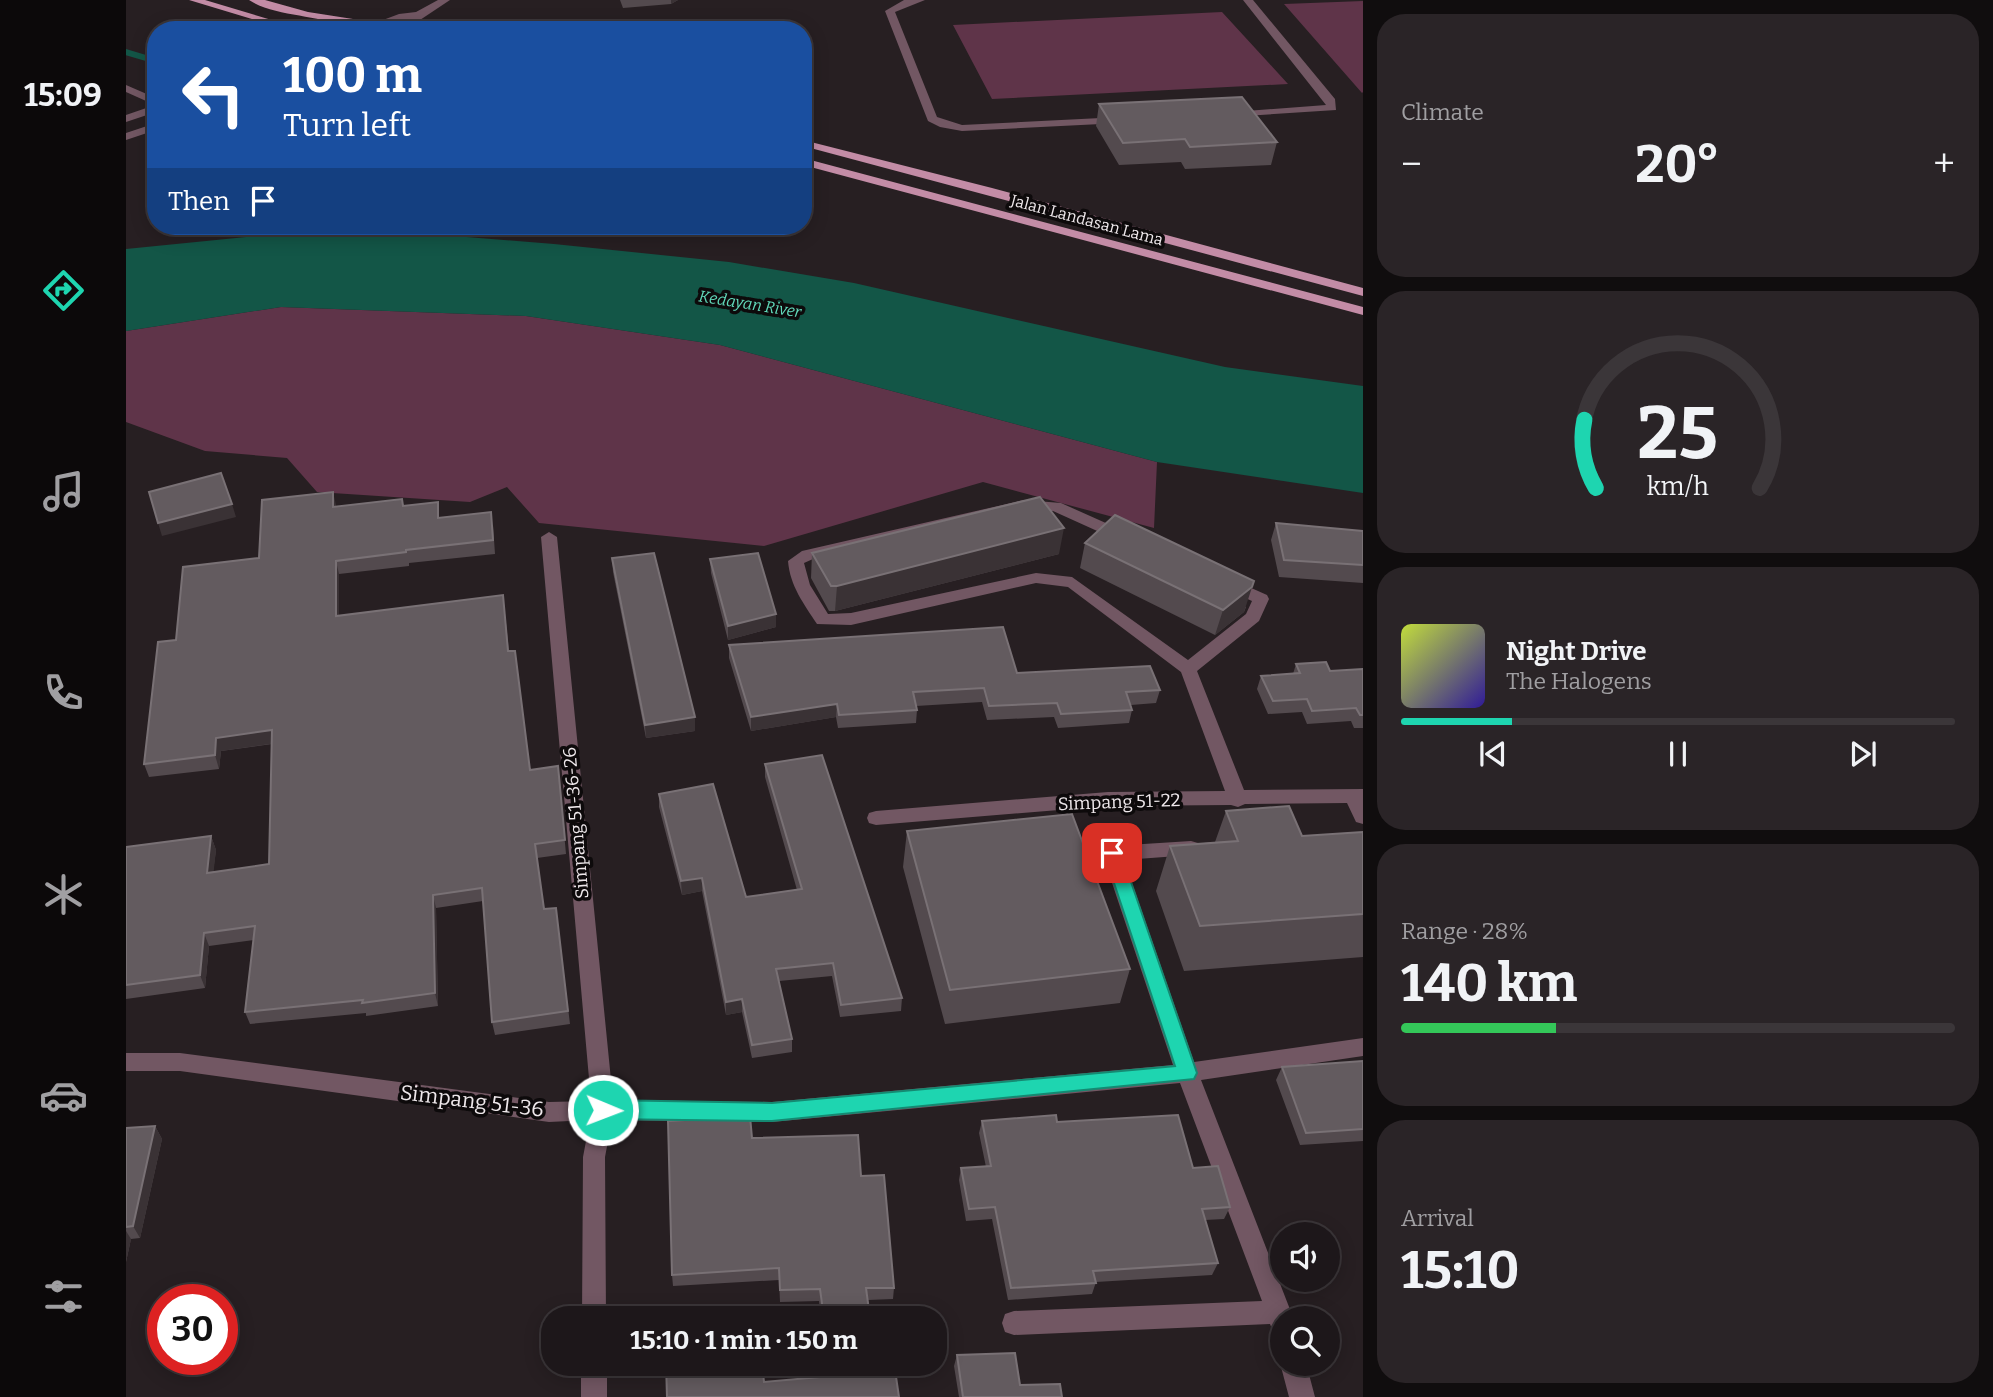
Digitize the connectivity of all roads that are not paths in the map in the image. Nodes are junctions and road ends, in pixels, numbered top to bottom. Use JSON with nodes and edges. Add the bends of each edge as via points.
{"nodes":[{"id":1,"x":194,"y":0,"type":"edge"},
{"id":2,"x":254,"y":0,"type":"edge"},
{"id":3,"x":444,"y":0,"type":"edge"},
{"id":4,"x":920,"y":0,"type":"edge"},
{"id":5,"x":1248,"y":0,"type":"edge"},
{"id":6,"x":209,"y":2,"type":"edge"},
{"id":7,"x":418,"y":15,"type":"junction"},
{"id":8,"x":271,"y":21,"type":"edge"},
{"id":9,"x":346,"y":21,"type":"edge"},
{"id":10,"x":386,"y":21,"type":"edge"},
{"id":11,"x":409,"y":21,"type":"edge"},
{"id":12,"x":126,"y":88,"type":"edge"},
{"id":13,"x":147,"y":98,"type":"edge"},
{"id":14,"x":147,"y":111,"type":"edge"},
{"id":15,"x":1223,"y":115,"type":"edge"},
{"id":16,"x":129,"y":118,"type":"edge"},
{"id":17,"x":1126,"y":120,"type":"edge"},
{"id":18,"x":147,"y":124,"type":"edge"},
{"id":19,"x":147,"y":130,"type":"edge"},
{"id":20,"x":126,"y":137,"type":"edge"},
{"id":21,"x":812,"y":145,"type":"edge"},
{"id":22,"x":812,"y":163,"type":"edge"},
{"id":23,"x":1363,"y":292,"type":"edge"},
{"id":24,"x":1363,"y":311,"type":"edge"},
{"id":25,"x":549,"y":537,"type":"dead end"},
{"id":26,"x":1188,"y":669,"type":"junction"},
{"id":27,"x":1359,"y":797,"type":"edge"},
{"id":28,"x":1238,"y":800,"type":"junction"},
{"id":29,"x":1363,"y":817,"type":"edge"},
{"id":30,"x":876,"y":818,"type":"dead end"},
{"id":31,"x":1210,"y":846,"type":"edge"},
{"id":32,"x":1363,"y":1047,"type":"edge"},
{"id":33,"x":126,"y":1062,"type":"edge"},
{"id":34,"x":1187,"y":1073,"type":"junction"},
{"id":35,"x":603,"y":1110,"type":"junction"},
{"id":36,"x":594,"y":1306,"type":"edge"},
{"id":37,"x":1276,"y":1306,"type":"edge"},
{"id":38,"x":1270,"y":1319,"type":"edge"},
{"id":39,"x":1014,"y":1323,"type":"dead end"},
{"id":40,"x":594,"y":1376,"type":"edge"},
{"id":41,"x":1296,"y":1376,"type":"edge"},
{"id":42,"x":594,"y":1397,"type":"edge"},
{"id":43,"x":1302,"y":1397,"type":"edge"}],
"edges":[{"from":1,"to":6,"type":"main road"},
{"from":2,"to":9,"type":"main road"},
{"from":3,"to":7,"type":"street"},
{"from":4,"to":17,"type":"street","via":[[890,11],[932,119],[962,128]]},
{"from":5,"to":15,"type":"street","via":[[1331,101],[1332,108]]},
{"from":6,"to":8,"type":"main road"},
{"from":7,"to":10,"type":"street"},
{"from":7,"to":11,"type":"street"},
{"from":12,"to":13,"type":"street"},
{"from":14,"to":16,"type":"street"},
{"from":16,"to":18,"type":"street"},
{"from":19,"to":20,"type":"street"},
{"from":21,"to":23,"type":"main road","name":"Jalan Landasan Lama"},
{"from":22,"to":24,"type":"main road","name":"Jalan Landasan Lama"},
{"from":25,"to":35,"type":"street","name":"Simpang 51-36-26"},
{"from":26,"to":26,"type":"street","via":[[1072,582],[1036,578],[851,619],[823,620],[806,596],[796,561],[1024,505],[1056,506],[1261,599],[1253,617]]},
{"from":26,"to":28,"type":"street"},
{"from":27,"to":28,"type":"street","name":"Simpang 51-22"},
{"from":27,"to":29,"type":"street"},
{"from":28,"to":30,"type":"street","name":"Simpang 51-22","via":[[1108,799]]},
{"from":31,"to":34,"type":"street","via":[[1112,853]]},
{"from":32,"to":34,"type":"street","name":"Simpang 51-36"},
{"from":33,"to":35,"type":"street","name":"Simpang 51-36","via":[[180,1062],[549,1112]]},
{"from":34,"to":35,"type":"street","name":"Simpang 51-36","via":[[772,1112]]},
{"from":34,"to":37,"type":"street"},
{"from":35,"to":36,"type":"street","name":"Simpang 51-36-26","via":[[594,1157]]},
{"from":38,"to":39,"type":"street"},
{"from":40,"to":42,"type":"street"},
{"from":41,"to":43,"type":"street"}]}
